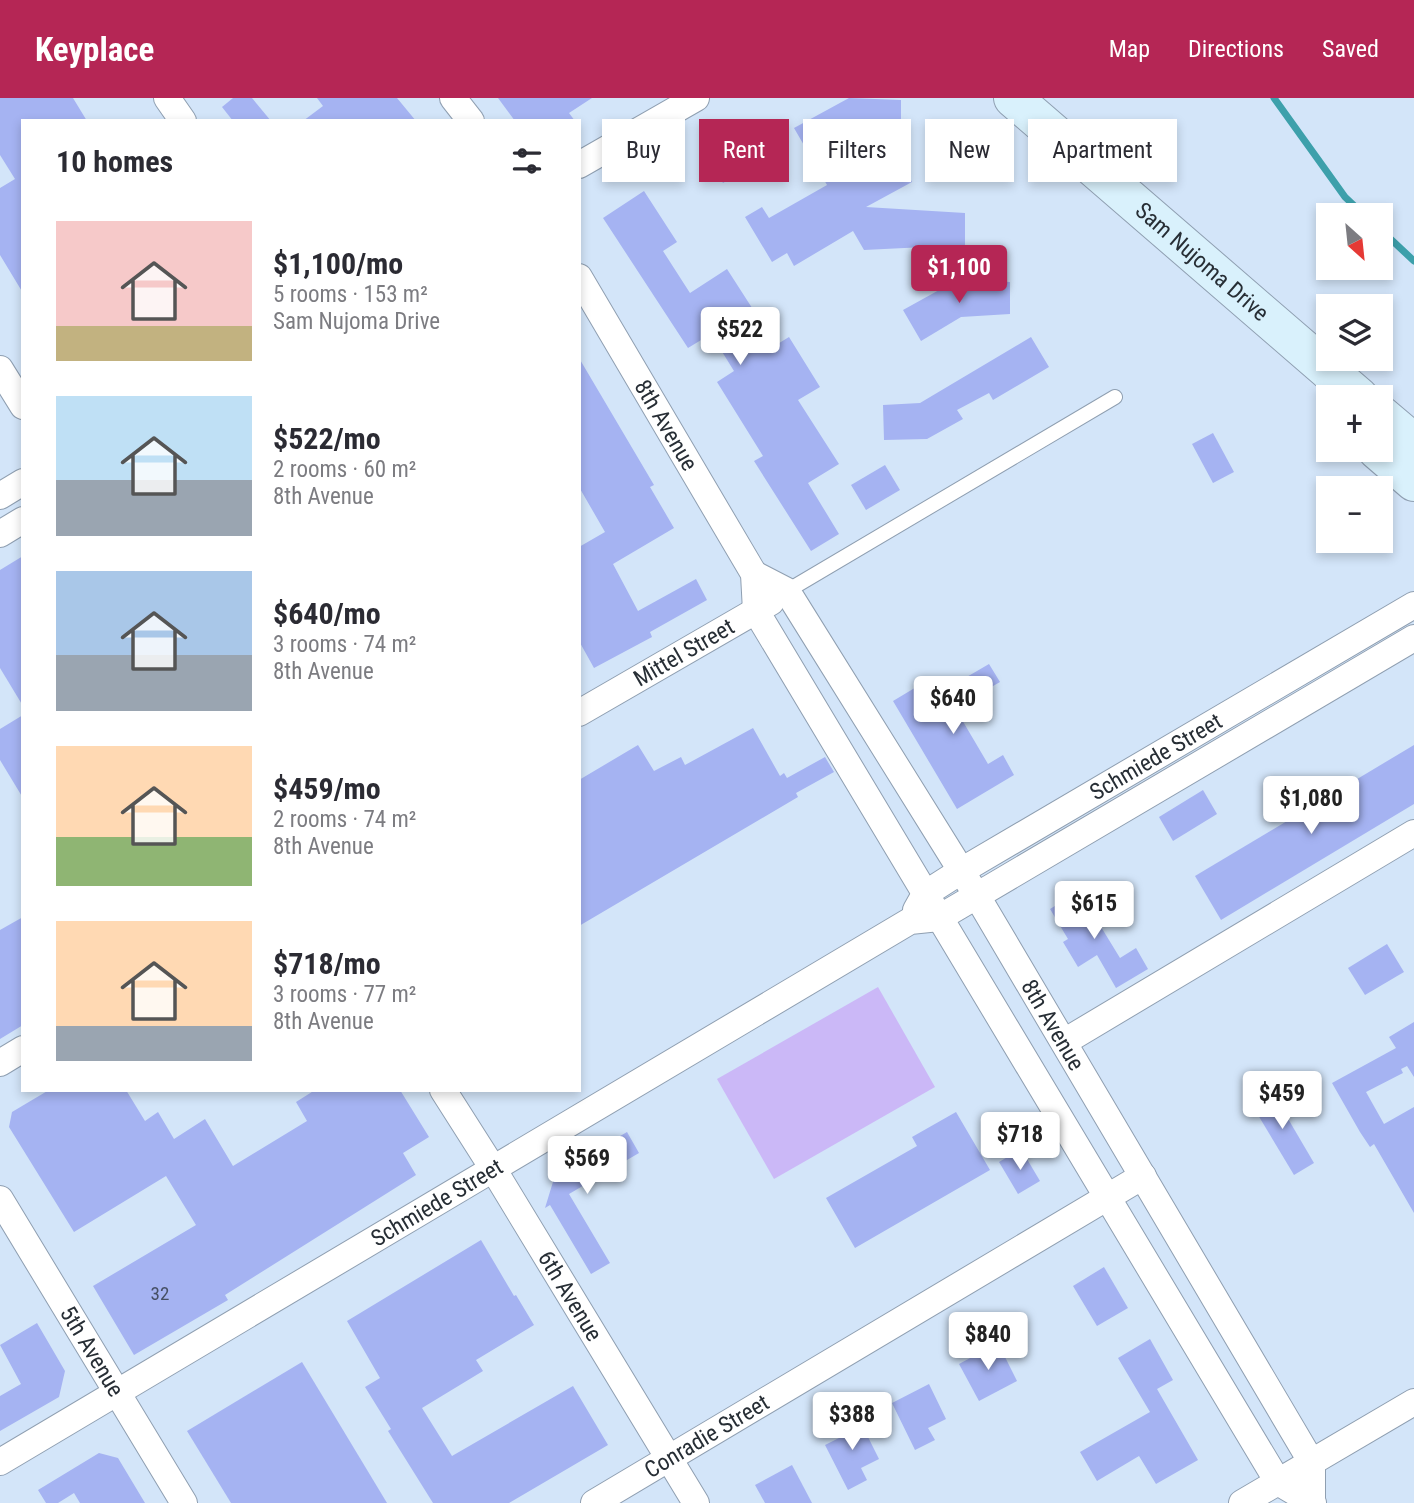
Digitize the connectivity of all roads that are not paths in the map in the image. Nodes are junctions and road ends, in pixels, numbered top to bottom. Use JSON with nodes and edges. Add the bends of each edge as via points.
{"nodes":[{"id":1,"x":167,"y":98,"type":"edge"},
{"id":2,"x":453,"y":98,"type":"edge"},
{"id":3,"x":696,"y":98,"type":"edge"},
{"id":4,"x":995,"y":98,"type":"edge"},
{"id":5,"x":1013,"y":98,"type":"edge"},
{"id":6,"x":182,"y":119,"type":"edge"},
{"id":7,"x":469,"y":119,"type":"edge"},
{"id":8,"x":581,"y":164,"type":"edge"},
{"id":9,"x":581,"y":280,"type":"edge"},
{"id":10,"x":0,"y":369,"type":"edge"},
{"id":11,"x":1345,"y":385,"type":"edge"},
{"id":12,"x":1316,"y":396,"type":"edge"},
{"id":13,"x":1115,"y":397,"type":"dead end"},
{"id":14,"x":21,"y":404,"type":"edge"},
{"id":15,"x":1393,"y":425,"type":"edge"},
{"id":16,"x":1414,"y":443,"type":"edge"},
{"id":17,"x":1391,"y":462,"type":"edge"},
{"id":18,"x":1414,"y":482,"type":"edge"},
{"id":19,"x":21,"y":483,"type":"edge"},
{"id":20,"x":0,"y":496,"type":"edge"},
{"id":21,"x":21,"y":521,"type":"edge"},
{"id":22,"x":0,"y":534,"type":"edge"},
{"id":23,"x":754,"y":574,"type":"junction"},
{"id":24,"x":787,"y":591,"type":"junction"},
{"id":25,"x":1414,"y":605,"type":"edge"},
{"id":26,"x":755,"y":611,"type":"junction"},
{"id":27,"x":1414,"y":638,"type":"edge"},
{"id":28,"x":581,"y":712,"type":"edge"},
{"id":29,"x":1414,"y":833,"type":"edge"},
{"id":30,"x":961,"y":871,"type":"junction"},
{"id":31,"x":925,"y":894,"type":"junction"},
{"id":32,"x":977,"y":896,"type":"junction"},
{"id":33,"x":939,"y":918,"type":"junction"},
{"id":34,"x":910,"y":921,"type":"junction"},
{"id":35,"x":1064,"y":1042,"type":"junction"},
{"id":36,"x":21,"y":1050,"type":"edge"},
{"id":37,"x":0,"y":1063,"type":"edge"},
{"id":38,"x":444,"y":1092,"type":"edge"},
{"id":39,"x":492,"y":1167,"type":"junction"},
{"id":40,"x":1143,"y":1177,"type":"junction"},
{"id":41,"x":0,"y":1199,"type":"edge"},
{"id":42,"x":1108,"y":1199,"type":"junction"},
{"id":43,"x":117,"y":1392,"type":"junction"},
{"id":44,"x":1414,"y":1402,"type":"edge"},
{"id":45,"x":669,"y":1457,"type":"junction"},
{"id":46,"x":0,"y":1462,"type":"edge"},
{"id":47,"x":1312,"y":1463,"type":"junction"},
{"id":48,"x":1278,"y":1482,"type":"junction"},
{"id":49,"x":1313,"y":1502,"type":"edge"},
{"id":50,"x":184,"y":1503,"type":"edge"},
{"id":51,"x":594,"y":1503,"type":"edge"},
{"id":52,"x":696,"y":1503,"type":"edge"},
{"id":53,"x":1242,"y":1503,"type":"edge"}],
"edges":[{"from":1,"to":6,"type":"street"},
{"from":2,"to":7,"type":"street"},
{"from":3,"to":8,"type":"street"},
{"from":4,"to":12,"type":"main road","name":"Sam Nujoma Drive"},
{"from":5,"to":11,"type":"main road","name":"Sam Nujoma Drive"},
{"from":9,"to":23,"type":"street","name":"8th Avenue"},
{"from":10,"to":14,"type":"street"},
{"from":13,"to":24,"type":"lane"},
{"from":15,"to":16,"type":"main road"},
{"from":17,"to":18,"type":"main road"},
{"from":19,"to":20,"type":"street"},
{"from":21,"to":22,"type":"street"},
{"from":23,"to":24,"type":"street"},
{"from":23,"to":26,"type":"street","name":"8th Avenue"},
{"from":24,"to":26,"type":"street","name":"Mittel Street"},
{"from":24,"to":30,"type":"street","name":"8th Avenue"},
{"from":25,"to":30,"type":"street","name":"Schmiede Street"},
{"from":26,"to":28,"type":"street","name":"Mittel Street"},
{"from":26,"to":31,"type":"street","name":"8th Avenue"},
{"from":27,"to":32,"type":"street","name":"Schmiede Street"},
{"from":29,"to":35,"type":"street"},
{"from":30,"to":31,"type":"street","name":"Schmiede Street"},
{"from":30,"to":32,"type":"street","name":"8th Avenue"},
{"from":31,"to":33,"type":"street","name":"8th Avenue"},
{"from":31,"to":34,"type":"street","name":"Schmiede Street"},
{"from":32,"to":33,"type":"street","name":"Schmiede Street"},
{"from":32,"to":35,"type":"street","name":"8th Avenue"},
{"from":33,"to":34,"type":"street","name":"Schmiede Street"},
{"from":33,"to":42,"type":"street","name":"8th Avenue"},
{"from":34,"to":39,"type":"street","name":"Schmiede Street"},
{"from":35,"to":40,"type":"street","name":"8th Avenue"},
{"from":36,"to":37,"type":"street"},
{"from":38,"to":39,"type":"street","name":"6th Avenue"},
{"from":39,"to":43,"type":"street","name":"Schmiede Street"},
{"from":39,"to":45,"type":"street","name":"6th Avenue"},
{"from":40,"to":42,"type":"street","name":"Conradie Street"},
{"from":40,"to":47,"type":"street","name":"8th Avenue"},
{"from":41,"to":43,"type":"street","name":"5th Avenue"},
{"from":42,"to":45,"type":"street","name":"Conradie Street"},
{"from":42,"to":48,"type":"street","name":"8th Avenue"},
{"from":43,"to":46,"type":"street","name":"Schmiede Street"},
{"from":43,"to":50,"type":"street","name":"5th Avenue"},
{"from":44,"to":47,"type":"street"},
{"from":45,"to":51,"type":"street","name":"Conradie Street"},
{"from":45,"to":52,"type":"street","name":"6th Avenue"},
{"from":47,"to":48,"type":"street"},
{"from":47,"to":49,"type":"street","name":"8th Avenue"},
{"from":48,"to":49,"type":"street","name":"8th Avenue"},
{"from":48,"to":53,"type":"street"}]}
